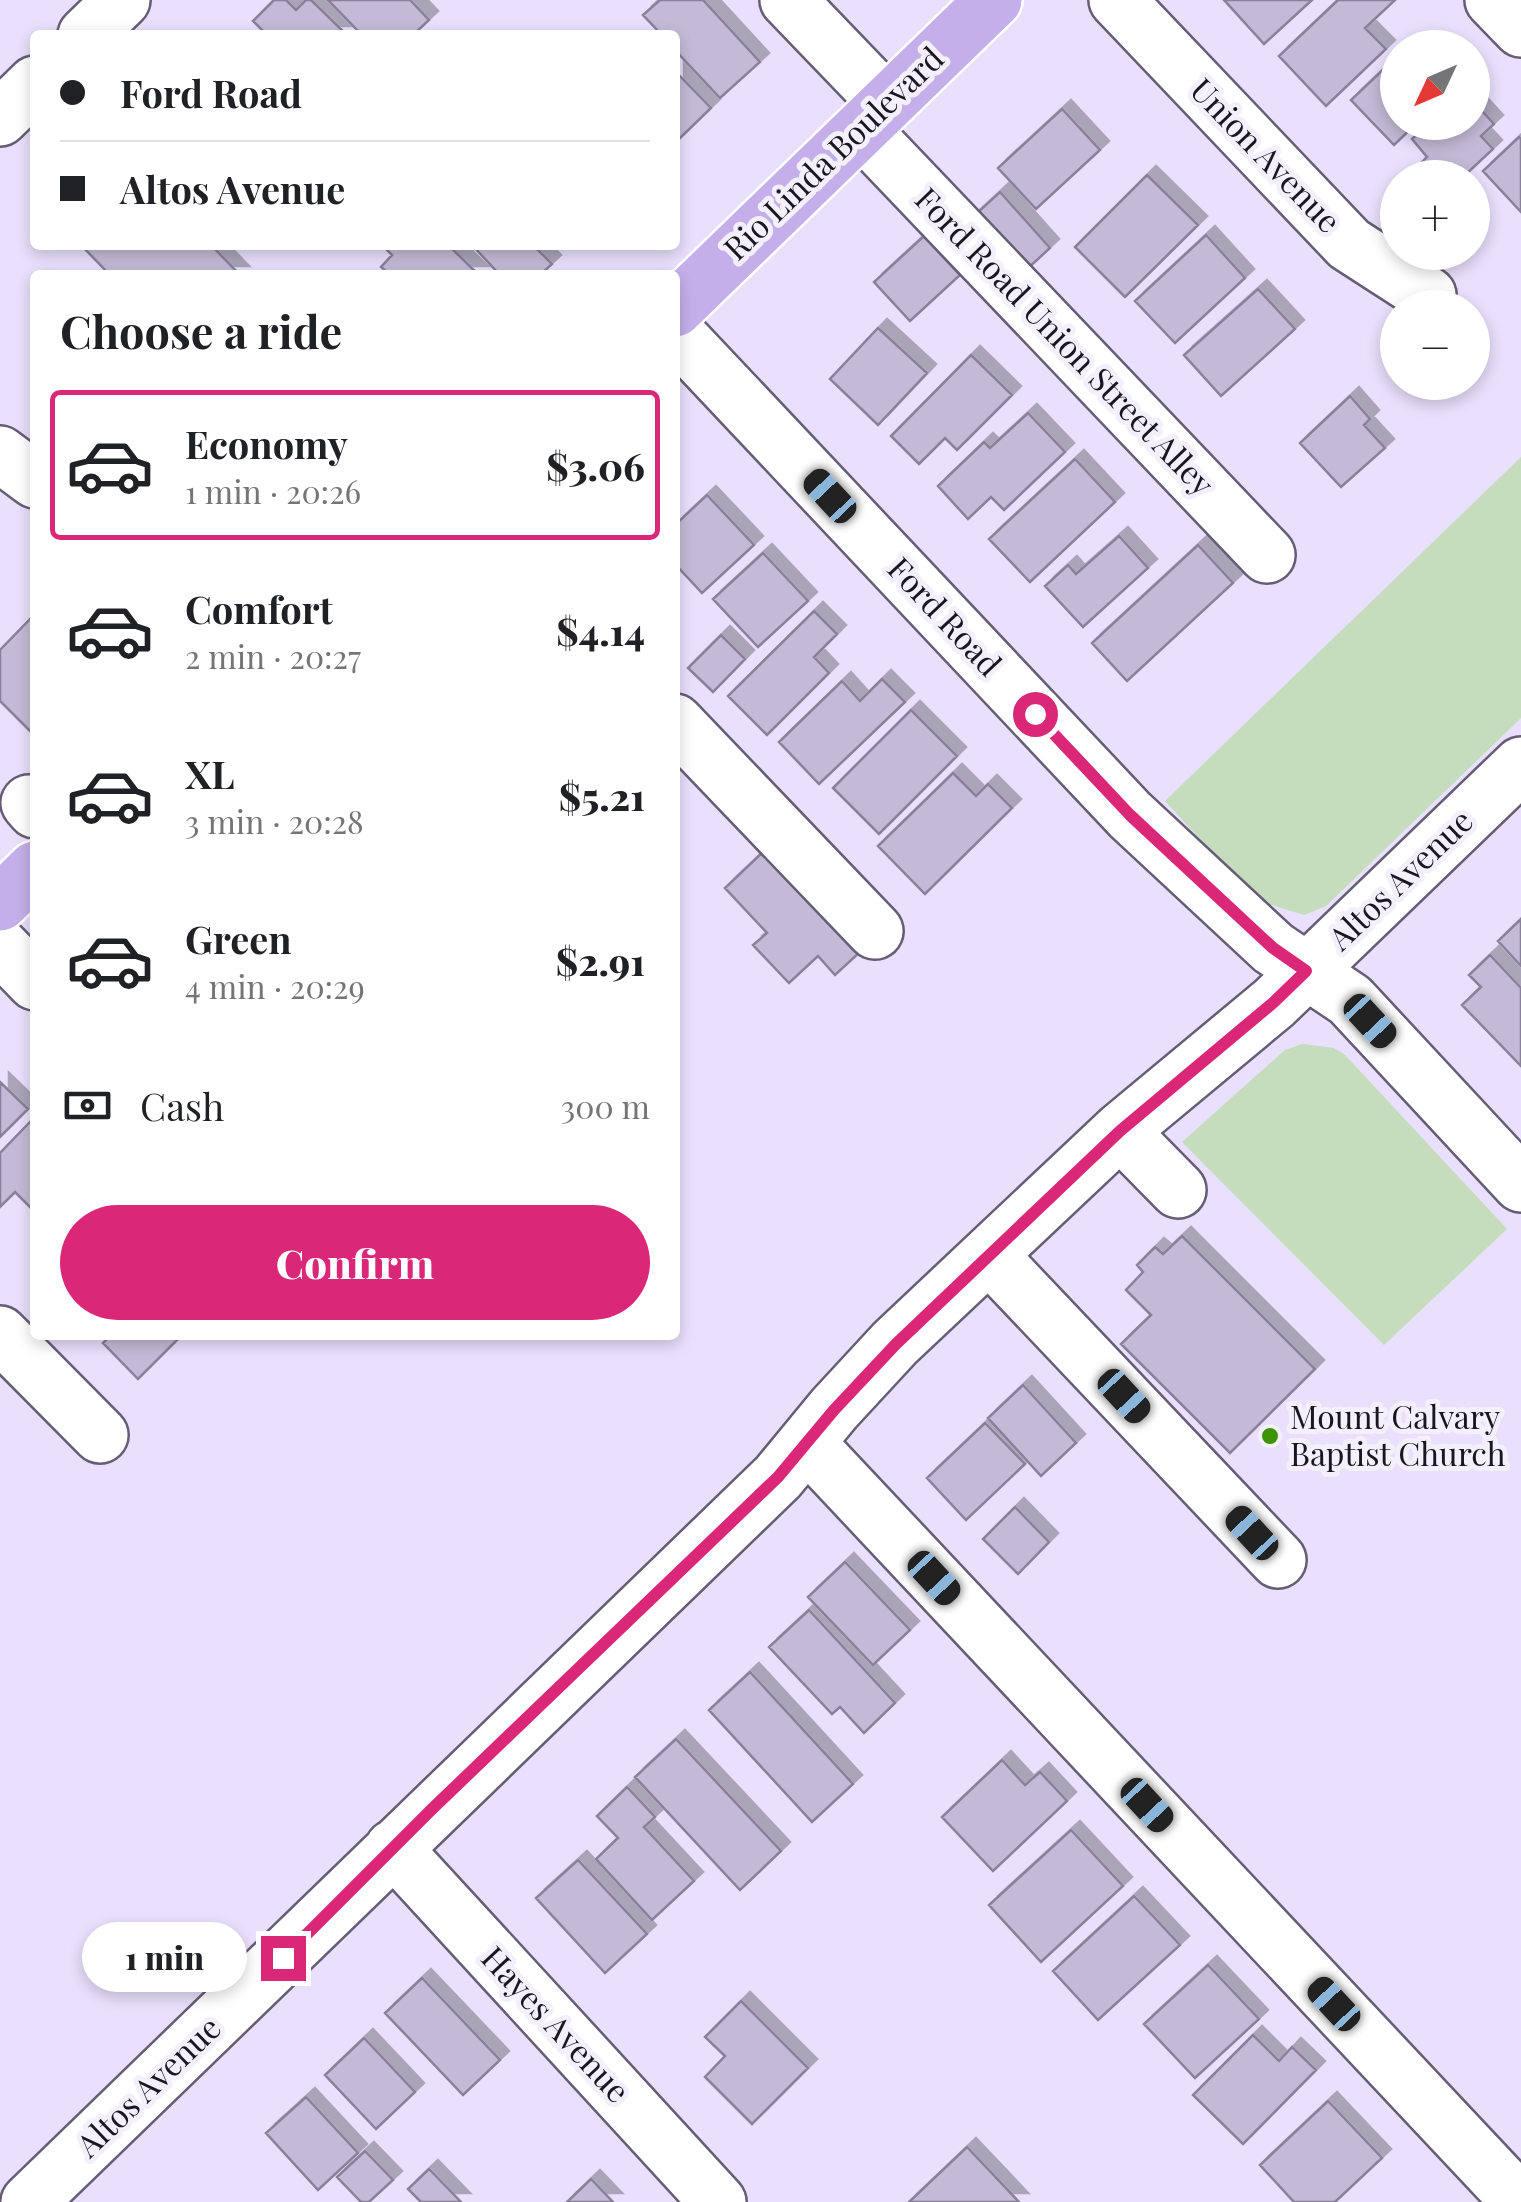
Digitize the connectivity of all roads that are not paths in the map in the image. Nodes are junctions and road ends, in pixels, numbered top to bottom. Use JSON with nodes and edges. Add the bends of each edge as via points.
{"nodes":[{"id":1,"x":122,"y":0,"type":"edge"},
{"id":2,"x":788,"y":0,"type":"edge"},
{"id":3,"x":994,"y":0,"type":"edge"},
{"id":4,"x":1117,"y":0,"type":"edge"},
{"id":5,"x":1493,"y":0,"type":"edge"},
{"id":6,"x":1521,"y":29,"type":"edge"},
{"id":7,"x":91,"y":30,"type":"edge"},
{"id":8,"x":30,"y":89,"type":"edge"},
{"id":9,"x":874,"y":116,"type":"junction"},
{"id":10,"x":0,"y":118,"type":"edge"},
{"id":11,"x":1419,"y":290,"type":"edge"},
{"id":12,"x":680,"y":304,"type":"edge"},
{"id":13,"x":680,"y":337,"type":"edge"},
{"id":14,"x":1268,"y":555,"type":"dead end"},
{"id":15,"x":680,"y":727,"type":"edge"},
{"id":16,"x":1521,"y":765,"type":"edge"},
{"id":17,"x":30,"y":874,"type":"edge"},
{"id":18,"x":0,"y":903,"type":"edge"},
{"id":19,"x":876,"y":932,"type":"dead end"},
{"id":20,"x":0,"y":946,"type":"edge"},
{"id":21,"x":1306,"y":971,"type":"junction"},
{"id":22,"x":30,"y":977,"type":"edge"},
{"id":23,"x":1120,"y":1131,"type":"junction"},
{"id":24,"x":1521,"y":1184,"type":"edge"},
{"id":25,"x":1178,"y":1190,"type":"dead end"},
{"id":26,"x":990,"y":1255,"type":"junction"},
{"id":27,"x":0,"y":1334,"type":"edge"},
{"id":28,"x":100,"y":1435,"type":"dead end"},
{"id":29,"x":806,"y":1443,"type":"junction"},
{"id":30,"x":1278,"y":1560,"type":"dead end"},
{"id":31,"x":393,"y":1848,"type":"junction"},
{"id":32,"x":30,"y":2202,"type":"edge"},
{"id":33,"x":718,"y":2202,"type":"edge"},
{"id":34,"x":1520,"y":2202,"type":"edge"}],
"edges":[{"from":1,"to":7,"type":"street"},
{"from":2,"to":9,"type":"street","name":"Ford Road Union Street Alley"},
{"from":3,"to":9,"type":"main road","name":"Rio Linda Boulevard"},
{"from":4,"to":11,"type":"street","name":"Union Avenue","via":[[1349,244]]},
{"from":5,"to":6,"type":"street"},
{"from":8,"to":10,"type":"street"},
{"from":9,"to":12,"type":"main road","name":"Rio Linda Boulevard"},
{"from":9,"to":14,"type":"street","name":"Ford Road Union Street Alley"},
{"from":13,"to":21,"type":"street","name":"Ford Road","via":[[1130,815]]},
{"from":15,"to":19,"type":"street"},
{"from":16,"to":21,"type":"street","name":"Altos Avenue"},
{"from":17,"to":18,"type":"main road"},
{"from":20,"to":22,"type":"street"},
{"from":21,"to":23,"type":"street","name":"Altos Avenue"},
{"from":21,"to":24,"type":"street","name":"Ford Road","via":[[1350,1000]]},
{"from":23,"to":25,"type":"street"},
{"from":23,"to":26,"type":"street","name":"Altos Avenue"},
{"from":26,"to":29,"type":"street","name":"Altos Avenue"},
{"from":26,"to":30,"type":"street"},
{"from":27,"to":28,"type":"street"},
{"from":29,"to":31,"type":"street","name":"Altos Avenue"},
{"from":29,"to":34,"type":"street"},
{"from":31,"to":32,"type":"street","name":"Altos Avenue"},
{"from":31,"to":33,"type":"street","name":"Hayes Avenue"}]}
